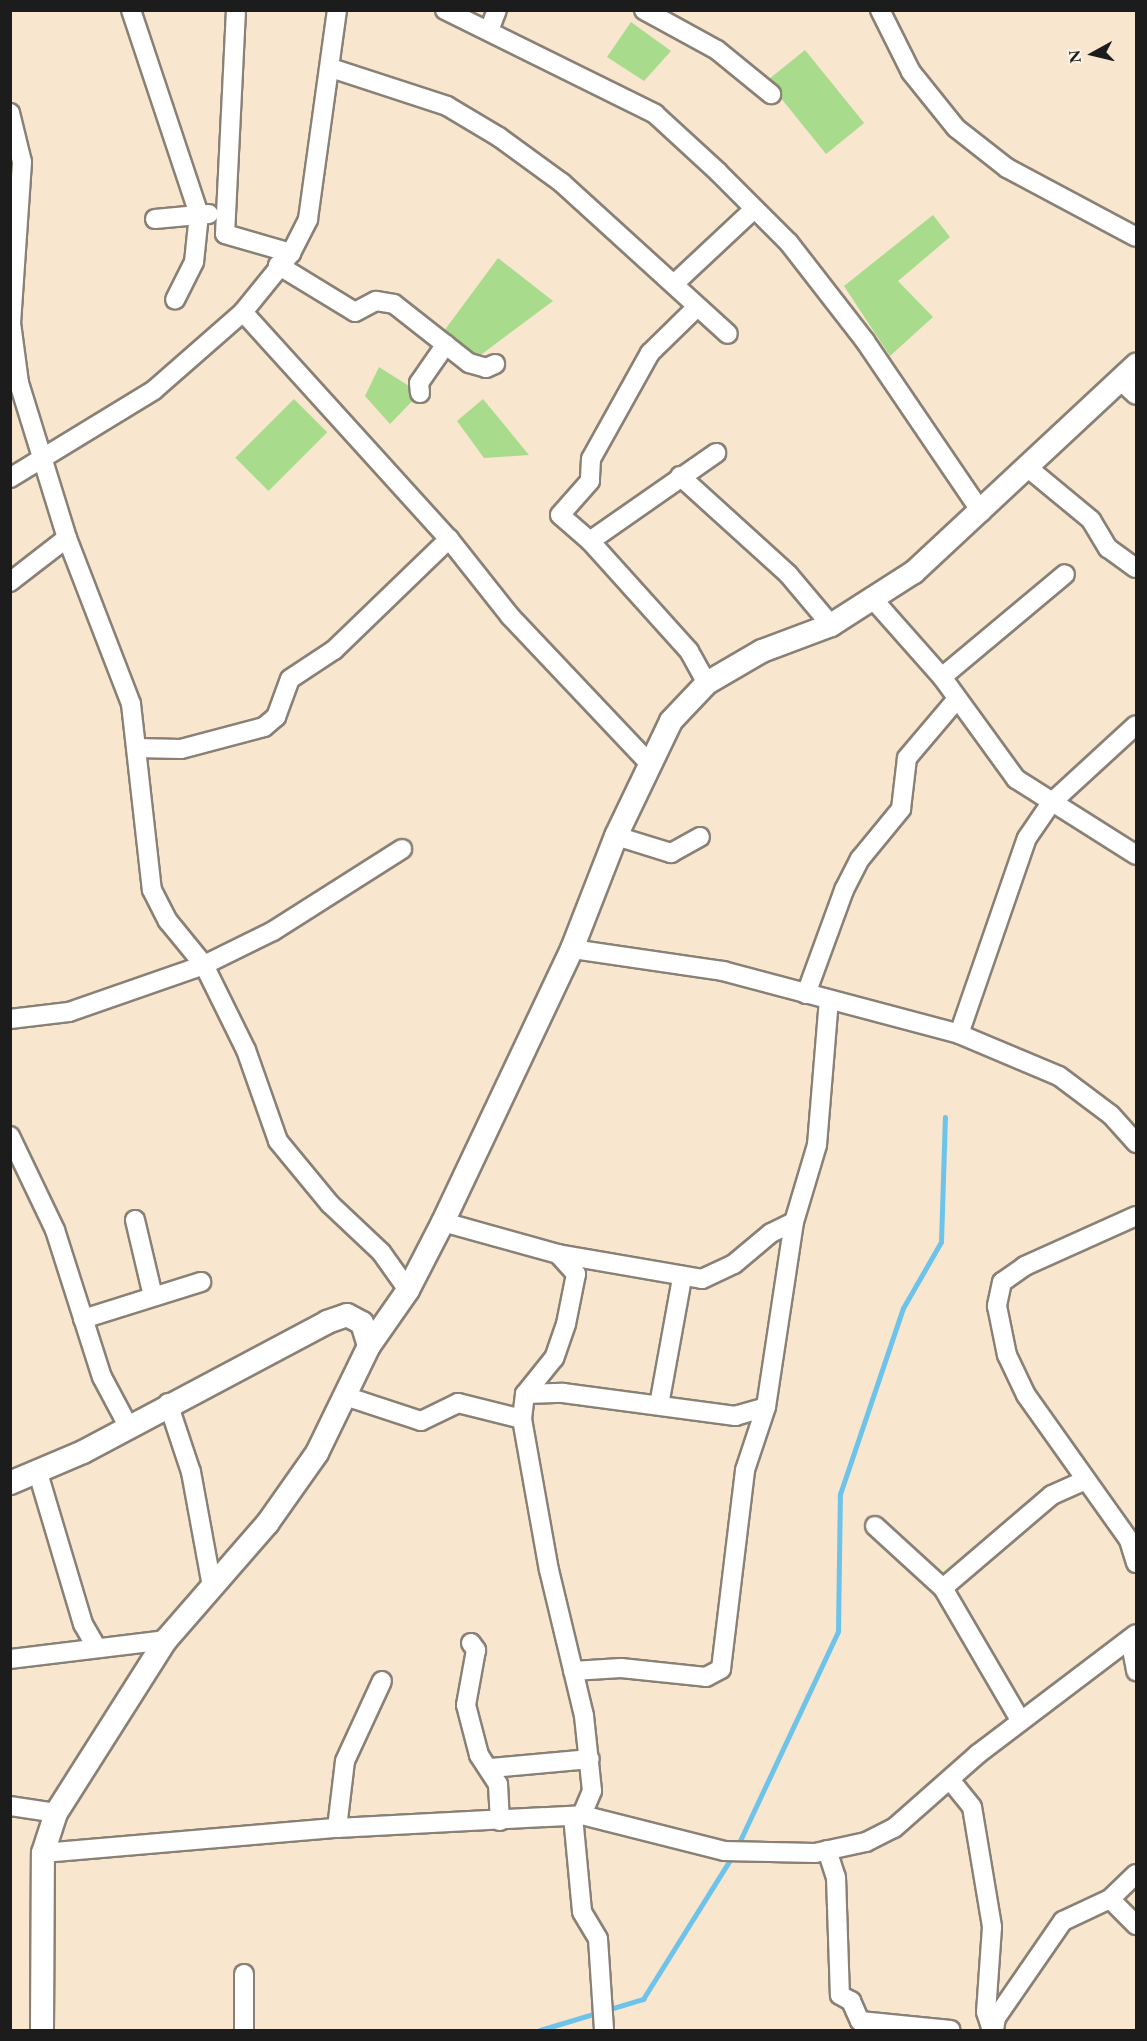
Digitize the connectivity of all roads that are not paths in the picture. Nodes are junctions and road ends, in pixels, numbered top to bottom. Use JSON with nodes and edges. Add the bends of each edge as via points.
{"nodes":[{"id":1,"x":131,"y":10,"type":"edge"},
{"id":2,"x":236,"y":10,"type":"edge"},
{"id":3,"x":337,"y":10,"type":"edge"},
{"id":4,"x":445,"y":10,"type":"edge"},
{"id":5,"x":497,"y":10,"type":"edge"},
{"id":6,"x":644,"y":10,"type":"edge"},
{"id":7,"x":882,"y":12,"type":"edge"},
{"id":8,"x":490,"y":28,"type":"junction"},
{"id":9,"x":331,"y":68,"type":"junction"},
{"id":10,"x":771,"y":94,"type":"dead end"},
{"id":11,"x":10,"y":113,"type":"edge"},
{"id":12,"x":754,"y":209,"type":"junction"},
{"id":13,"x":199,"y":214,"type":"junction"},
{"id":14,"x":223,"y":214,"type":"junction"},
{"id":15,"x":155,"y":219,"type":"dead end"},
{"id":16,"x":1137,"y":237,"type":"edge"},
{"id":17,"x":13,"y":241,"type":"edge"},
{"id":18,"x":285,"y":259,"type":"junction"},
{"id":19,"x":675,"y":283,"type":"junction"},
{"id":20,"x":175,"y":300,"type":"dead end"},
{"id":21,"x":697,"y":307,"type":"junction"},
{"id":22,"x":243,"y":312,"type":"junction"},
{"id":23,"x":728,"y":334,"type":"dead end"},
{"id":24,"x":12,"y":340,"type":"edge"},
{"id":25,"x":446,"y":344,"type":"junction"},
{"id":26,"x":495,"y":364,"type":"dead end"},
{"id":27,"x":1137,"y":365,"type":"edge"},
{"id":28,"x":1119,"y":379,"type":"junction"},
{"id":29,"x":420,"y":393,"type":"dead end"},
{"id":30,"x":1137,"y":395,"type":"edge"},
{"id":31,"x":716,"y":453,"type":"dead end"},
{"id":32,"x":40,"y":461,"type":"junction"},
{"id":33,"x":1027,"y":467,"type":"junction"},
{"id":34,"x":680,"y":476,"type":"junction"},
{"id":35,"x":10,"y":478,"type":"edge"},
{"id":36,"x":981,"y":512,"type":"junction"},
{"id":37,"x":67,"y":538,"type":"junction"},
{"id":38,"x":449,"y":539,"type":"junction"},
{"id":39,"x":590,"y":541,"type":"junction"},
{"id":40,"x":1137,"y":568,"type":"edge"},
{"id":41,"x":1065,"y":574,"type":"dead end"},
{"id":42,"x":10,"y":582,"type":"edge"},
{"id":43,"x":872,"y":598,"type":"junction"},
{"id":44,"x":831,"y":625,"type":"junction"},
{"id":45,"x":942,"y":677,"type":"junction"},
{"id":46,"x":707,"y":683,"type":"junction"},
{"id":47,"x":957,"y":699,"type":"junction"},
{"id":48,"x":1137,"y":725,"type":"edge"},
{"id":49,"x":138,"y":748,"type":"junction"},
{"id":50,"x":650,"y":764,"type":"junction"},
{"id":51,"x":1051,"y":803,"type":"junction"},
{"id":52,"x":616,"y":836,"type":"junction"},
{"id":53,"x":700,"y":837,"type":"dead end"},
{"id":54,"x":402,"y":849,"type":"dead end"},
{"id":55,"x":1137,"y":855,"type":"edge"},
{"id":56,"x":572,"y":949,"type":"junction"},
{"id":57,"x":204,"y":965,"type":"junction"},
{"id":58,"x":806,"y":994,"type":"junction"},
{"id":59,"x":829,"y":1000,"type":"junction"},
{"id":60,"x":10,"y":1019,"type":"edge"},
{"id":61,"x":959,"y":1034,"type":"junction"},
{"id":62,"x":10,"y":1136,"type":"edge"},
{"id":63,"x":1137,"y":1143,"type":"edge"},
{"id":64,"x":1137,"y":1216,"type":"edge"},
{"id":65,"x":135,"y":1220,"type":"dead end"},
{"id":66,"x":443,"y":1222,"type":"junction"},
{"id":67,"x":794,"y":1222,"type":"junction"},
{"id":68,"x":558,"y":1254,"type":"junction"},
{"id":69,"x":682,"y":1278,"type":"junction"},
{"id":70,"x":201,"y":1282,"type":"dead end"},
{"id":71,"x":408,"y":1290,"type":"junction"},
{"id":72,"x":153,"y":1296,"type":"junction"},
{"id":73,"x":82,"y":1319,"type":"junction"},
{"id":74,"x":369,"y":1346,"type":"junction"},
{"id":75,"x":525,"y":1394,"type":"junction"},
{"id":76,"x":345,"y":1396,"type":"junction"},
{"id":77,"x":168,"y":1402,"type":"junction"},
{"id":78,"x":659,"y":1405,"type":"junction"},
{"id":79,"x":766,"y":1407,"type":"junction"},
{"id":80,"x":522,"y":1419,"type":"junction"},
{"id":81,"x":128,"y":1426,"type":"junction"},
{"id":82,"x":38,"y":1473,"type":"junction"},
{"id":83,"x":1084,"y":1481,"type":"junction"},
{"id":84,"x":10,"y":1483,"type":"edge"},
{"id":85,"x":875,"y":1526,"type":"dead end"},
{"id":86,"x":1137,"y":1563,"type":"edge"},
{"id":87,"x":212,"y":1586,"type":"junction"},
{"id":88,"x":943,"y":1588,"type":"junction"},
{"id":89,"x":1133,"y":1637,"type":"edge"},
{"id":90,"x":166,"y":1640,"type":"junction"},
{"id":91,"x":471,"y":1643,"type":"dead end"},
{"id":92,"x":95,"y":1645,"type":"junction"},
{"id":93,"x":10,"y":1659,"type":"edge"},
{"id":94,"x":573,"y":1671,"type":"junction"},
{"id":95,"x":1137,"y":1671,"type":"edge"},
{"id":96,"x":382,"y":1681,"type":"dead end"},
{"id":97,"x":1020,"y":1720,"type":"junction"},
{"id":98,"x":590,"y":1759,"type":"junction"},
{"id":99,"x":492,"y":1768,"type":"junction"},
{"id":100,"x":951,"y":1781,"type":"junction"},
{"id":101,"x":10,"y":1806,"type":"edge"},
{"id":102,"x":56,"y":1813,"type":"junction"},
{"id":103,"x":577,"y":1816,"type":"junction"},
{"id":104,"x":500,"y":1821,"type":"junction"},
{"id":105,"x":337,"y":1828,"type":"junction"},
{"id":106,"x":827,"y":1850,"type":"junction"},
{"id":107,"x":43,"y":1853,"type":"junction"},
{"id":108,"x":1137,"y":1874,"type":"edge"},
{"id":109,"x":1110,"y":1899,"type":"junction"},
{"id":110,"x":1137,"y":1926,"type":"edge"},
{"id":111,"x":244,"y":1974,"type":"dead end"},
{"id":112,"x":851,"y":2001,"type":"junction"},
{"id":113,"x":42,"y":2031,"type":"edge"},
{"id":114,"x":244,"y":2031,"type":"edge"},
{"id":115,"x":604,"y":2031,"type":"edge"},
{"id":116,"x":850,"y":2031,"type":"edge"},
{"id":117,"x":951,"y":2031,"type":"edge"},
{"id":118,"x":993,"y":2031,"type":"edge"}],
"edges":[{"from":1,"to":13,"type":"street"},
{"from":2,"to":14,"type":"street"},
{"from":3,"to":9,"type":"street"},
{"from":4,"to":8,"type":"street"},
{"from":5,"to":8,"type":"street"},
{"from":6,"to":10,"type":"street","via":[[717,50]]},
{"from":7,"to":16,"type":"street","via":[[911,72],[956,128],[1007,168]]},
{"from":8,"to":12,"type":"street","via":[[655,114]]},
{"from":9,"to":18,"type":"street","via":[[323,86],[308,219]]},
{"from":9,"to":19,"type":"street","via":[[447,106],[499,137],[562,183]]},
{"from":11,"to":17,"type":"street","via":[[22,162]]},
{"from":12,"to":19,"type":"street"},
{"from":12,"to":36,"type":"street","via":[[789,243],[865,341]]},
{"from":13,"to":14,"type":"street"},
{"from":13,"to":15,"type":"street"},
{"from":13,"to":20,"type":"street","via":[[194,262]]},
{"from":14,"to":18,"type":"street","via":[[225,234],[236,242]]},
{"from":17,"to":24,"type":"street"},
{"from":18,"to":22,"type":"street"},
{"from":18,"to":25,"type":"street","via":[[355,312],[376,301],[394,304]]},
{"from":19,"to":21,"type":"street"},
{"from":21,"to":23,"type":"street"},
{"from":21,"to":39,"type":"street","via":[[650,353],[591,459],[590,482],[560,511],[565,525]]},
{"from":22,"to":32,"type":"street","via":[[154,390]]},
{"from":22,"to":38,"type":"street"},
{"from":24,"to":32,"type":"street"},
{"from":25,"to":26,"type":"street","via":[[469,363],[486,368]]},
{"from":25,"to":29,"type":"street","via":[[419,383]]},
{"from":27,"to":28,"type":"street"},
{"from":28,"to":30,"type":"street"},
{"from":28,"to":33,"type":"street"},
{"from":31,"to":34,"type":"street"},
{"from":32,"to":35,"type":"street"},
{"from":32,"to":37,"type":"street"},
{"from":33,"to":36,"type":"street"},
{"from":33,"to":40,"type":"street","via":[[1091,520],[1108,548]]},
{"from":34,"to":39,"type":"street"},
{"from":34,"to":44,"type":"street","via":[[788,574]]},
{"from":36,"to":43,"type":"street","via":[[914,572]]},
{"from":37,"to":42,"type":"street"},
{"from":37,"to":49,"type":"street","via":[[131,704]]},
{"from":38,"to":49,"type":"street","via":[[334,650],[290,679],[276,717],[264,727],[181,749]]},
{"from":38,"to":50,"type":"street","via":[[510,616]]},
{"from":39,"to":46,"type":"street","via":[[689,651]]},
{"from":41,"to":45,"type":"street"},
{"from":43,"to":44,"type":"street"},
{"from":43,"to":45,"type":"street"},
{"from":44,"to":46,"type":"street","via":[[762,651]]},
{"from":45,"to":47,"type":"street"},
{"from":46,"to":50,"type":"street","via":[[671,721]]},
{"from":47,"to":51,"type":"street","via":[[1001,763]]},
{"from":47,"to":58,"type":"street","via":[[907,758],[901,809],[860,859],[844,890]]},
{"from":48,"to":51,"type":"street"},
{"from":49,"to":57,"type":"street","via":[[152,890],[168,921]]},
{"from":50,"to":52,"type":"street"},
{"from":51,"to":55,"type":"street"},
{"from":51,"to":61,"type":"street","via":[[1027,838]]},
{"from":52,"to":53,"type":"street","via":[[671,853]]},
{"from":52,"to":56,"type":"street"},
{"from":54,"to":57,"type":"street","via":[[273,931]]},
{"from":56,"to":58,"type":"street","via":[[723,971]]},
{"from":56,"to":66,"type":"street"},
{"from":57,"to":60,"type":"street","via":[[69,1012]]},
{"from":57,"to":71,"type":"street","via":[[246,1050],[278,1141],[330,1204],[381,1252]]},
{"from":58,"to":59,"type":"street"},
{"from":59,"to":61,"type":"street"},
{"from":59,"to":67,"type":"street","via":[[817,1145]]},
{"from":61,"to":63,"type":"street","via":[[1059,1076],[1111,1114]]},
{"from":62,"to":73,"type":"street","via":[[55,1230]]},
{"from":64,"to":83,"type":"street","via":[[1025,1266],[998,1290],[1008,1355],[1026,1395]]},
{"from":65,"to":72,"type":"street"},
{"from":66,"to":68,"type":"street"},
{"from":66,"to":71,"type":"street"},
{"from":67,"to":69,"type":"street","via":[[719,1273]]},
{"from":67,"to":79,"type":"street"},
{"from":68,"to":69,"type":"street"},
{"from":68,"to":75,"type":"street","via":[[576,1274],[566,1324],[554,1358]]},
{"from":69,"to":78,"type":"street"},
{"from":70,"to":72,"type":"street"},
{"from":71,"to":74,"type":"street"},
{"from":72,"to":73,"type":"street"},
{"from":73,"to":81,"type":"street","via":[[102,1377]]},
{"from":74,"to":76,"type":"street"},
{"from":74,"to":77,"type":"street","via":[[362,1323],[347,1315]]},
{"from":75,"to":78,"type":"street"},
{"from":75,"to":80,"type":"street"},
{"from":76,"to":80,"type":"street","via":[[421,1421],[458,1403]]},
{"from":76,"to":87,"type":"street","via":[[317,1453],[267,1524]]},
{"from":77,"to":81,"type":"street"},
{"from":77,"to":87,"type":"street","via":[[191,1472]]},
{"from":78,"to":79,"type":"street","via":[[735,1416]]},
{"from":79,"to":94,"type":"street","via":[[745,1470],[721,1669],[706,1677],[621,1668]]},
{"from":80,"to":94,"type":"street"},
{"from":81,"to":82,"type":"street"},
{"from":82,"to":84,"type":"street"},
{"from":82,"to":92,"type":"street","via":[[83,1624]]},
{"from":83,"to":86,"type":"street","via":[[1129,1539]]},
{"from":83,"to":88,"type":"street","via":[[1052,1495]]},
{"from":85,"to":88,"type":"street"},
{"from":87,"to":90,"type":"street"},
{"from":88,"to":97,"type":"street"},
{"from":89,"to":95,"type":"street"},
{"from":89,"to":97,"type":"street"},
{"from":90,"to":92,"type":"street"},
{"from":90,"to":102,"type":"street"},
{"from":91,"to":99,"type":"street","via":[[476,1650],[466,1705],[479,1755]]},
{"from":92,"to":93,"type":"street"},
{"from":94,"to":98,"type":"street"},
{"from":96,"to":105,"type":"street","via":[[345,1761]]},
{"from":97,"to":100,"type":"street"},
{"from":98,"to":99,"type":"street"},
{"from":98,"to":103,"type":"street","via":[[592,1791]]},
{"from":99,"to":104,"type":"street"},
{"from":100,"to":106,"type":"street","via":[[894,1828]]},
{"from":100,"to":118,"type":"street","via":[[972,1807],[992,1927],[986,2012]]},
{"from":101,"to":102,"type":"street"},
{"from":102,"to":107,"type":"street"},
{"from":103,"to":104,"type":"street"},
{"from":103,"to":106,"type":"street","via":[[724,1851],[770,1855]]},
{"from":103,"to":115,"type":"street","via":[[582,1912],[598,1939]]},
{"from":104,"to":105,"type":"street"},
{"from":105,"to":107,"type":"street"},
{"from":106,"to":112,"type":"street","via":[[836,1877],[840,1995]]},
{"from":107,"to":113,"type":"street"},
{"from":108,"to":109,"type":"street"},
{"from":109,"to":110,"type":"street"},
{"from":109,"to":118,"type":"street","via":[[1063,1921],[996,2018]]},
{"from":111,"to":114,"type":"street"},
{"from":112,"to":116,"type":"street"},
{"from":112,"to":117,"type":"street","via":[[860,2021]]}]}
